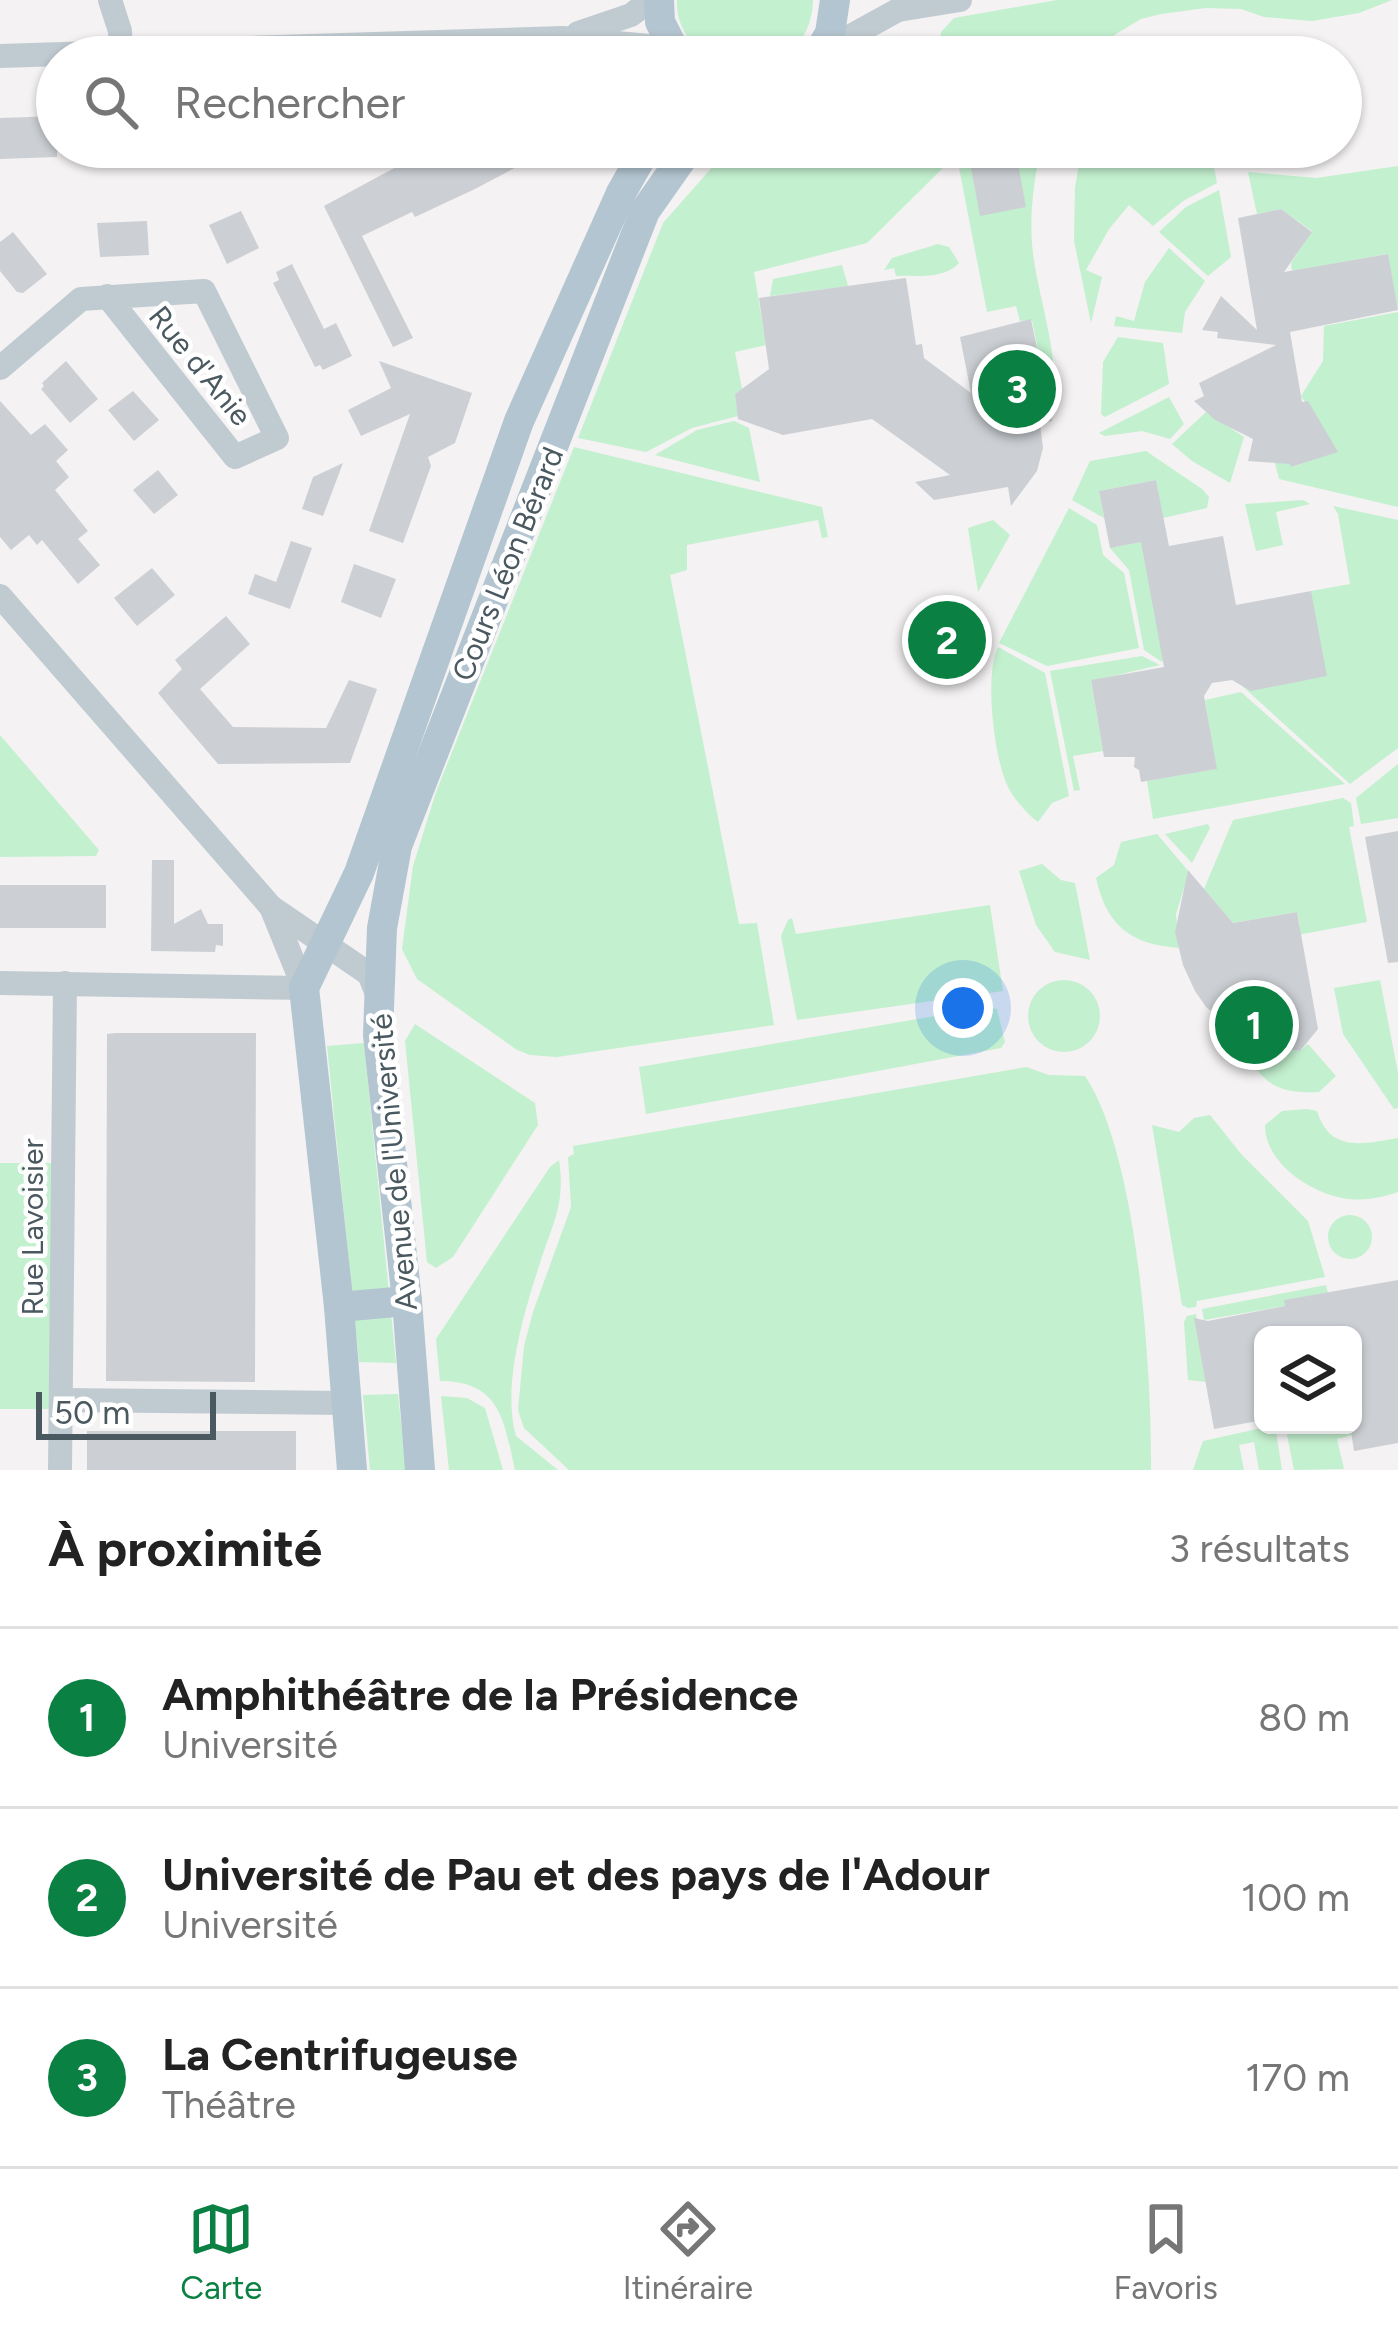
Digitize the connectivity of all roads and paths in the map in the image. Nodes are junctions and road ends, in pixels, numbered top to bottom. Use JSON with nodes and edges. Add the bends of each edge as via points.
{"nodes":[{"id":1,"x":110,"y":0,"type":"edge"},
{"id":2,"x":655,"y":0,"type":"edge"},
{"id":3,"x":835,"y":0,"type":"edge"},
{"id":4,"x":871,"y":0,"type":"edge"},
{"id":5,"x":960,"y":0,"type":"edge"},
{"id":6,"x":898,"y":10,"type":"junction"},
{"id":7,"x":120,"y":36,"type":"edge"},
{"id":8,"x":569,"y":36,"type":"edge"},
{"id":9,"x":667,"y":36,"type":"edge"},
{"id":10,"x":828,"y":36,"type":"edge"},
{"id":11,"x":852,"y":36,"type":"edge"},
{"id":12,"x":36,"y":55,"type":"edge"},
{"id":13,"x":0,"y":56,"type":"edge"},
{"id":14,"x":635,"y":168,"type":"edge"},
{"id":15,"x":675,"y":168,"type":"edge"},
{"id":16,"x":106,"y":296,"type":"junction"},
{"id":17,"x":0,"y":368,"type":"edge"},
{"id":18,"x":0,"y":596,"type":"edge"},
{"id":19,"x":271,"y":907,"type":"junction"},
{"id":20,"x":323,"y":944,"type":"junction"},
{"id":21,"x":0,"y":983,"type":"edge"},
{"id":22,"x":65,"y":983,"type":"junction"},
{"id":23,"x":304,"y":988,"type":"junction"},
{"id":24,"x":379,"y":999,"type":"junction"},
{"id":25,"x":407,"y":1301,"type":"junction"},
{"id":26,"x":339,"y":1306,"type":"junction"},
{"id":27,"x":62,"y":1400,"type":"junction"},
{"id":28,"x":346,"y":1403,"type":"junction"},
{"id":29,"x":60,"y":1470,"type":"edge"},
{"id":30,"x":352,"y":1470,"type":"edge"},
{"id":31,"x":420,"y":1470,"type":"edge"}],
"edges":[{"from":1,"to":7,"type":"street"},
{"from":2,"to":8,"type":"street"},
{"from":2,"to":9,"type":"main road"},
{"from":3,"to":10,"type":"main road"},
{"from":4,"to":6,"type":"street"},
{"from":5,"to":6,"type":"street"},
{"from":6,"to":11,"type":"street"},
{"from":12,"to":13,"type":"street"},
{"from":14,"to":20,"type":"main road","name":"Cours Léon Bérard","via":[[519,421],[366,856]]},
{"from":15,"to":24,"type":"main road","name":"Cours Léon Bérard","via":[[645,211],[397,846]]},
{"from":16,"to":16,"type":"street","name":"Rue d'Anie","via":[[235,457],[277,437],[204,291]]},
{"from":16,"to":17,"type":"street","name":"Rue d'Anie","via":[[81,298]]},
{"from":18,"to":19,"type":"street"},
{"from":19,"to":20,"type":"street","name":"Avenue de l'Université"},
{"from":19,"to":23,"type":"street"},
{"from":20,"to":23,"type":"main road","name":"Cours Léon Bérard"},
{"from":20,"to":24,"type":"street","name":"Avenue de l'Université","via":[[369,974]]},
{"from":21,"to":22,"type":"street"},
{"from":22,"to":23,"type":"street"},
{"from":22,"to":27,"type":"street","name":"Rue Lavoisier"},
{"from":23,"to":26,"type":"main road"},
{"from":24,"to":25,"type":"main road","name":"Avenue de l'Université"},
{"from":25,"to":26,"type":"main road"},
{"from":25,"to":31,"type":"main road","name":"Avenue de l'Université"},
{"from":26,"to":28,"type":"main road"},
{"from":27,"to":28,"type":"street"},
{"from":27,"to":29,"type":"street","name":"Rue Lavoisier"},
{"from":28,"to":30,"type":"main road"}]}
